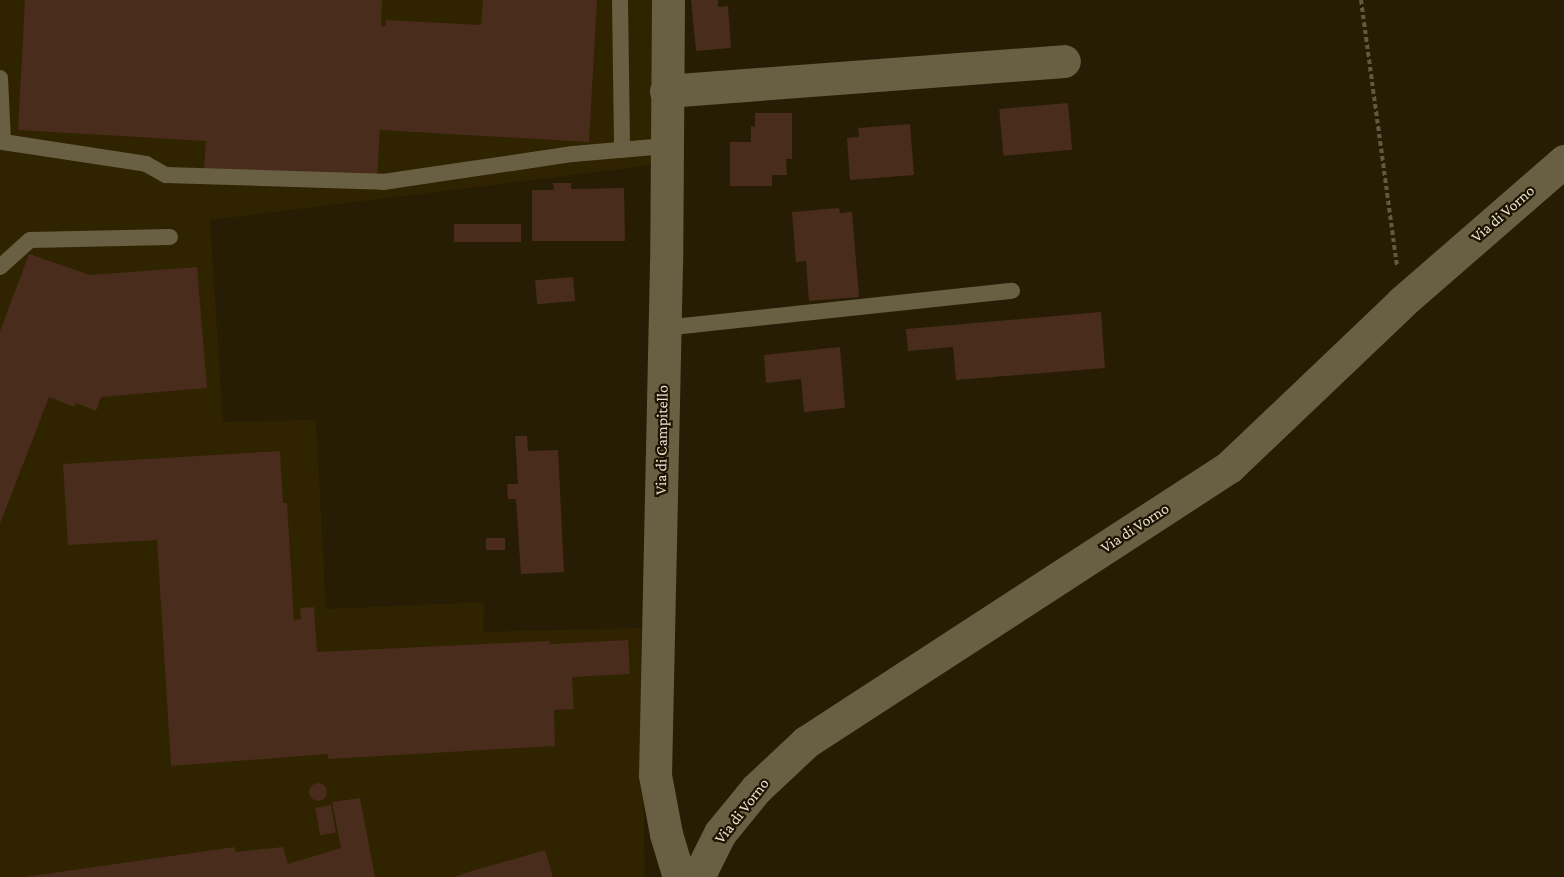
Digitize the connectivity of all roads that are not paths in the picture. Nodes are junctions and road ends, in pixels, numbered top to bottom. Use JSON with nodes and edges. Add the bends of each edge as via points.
{"nodes":[{"id":1,"x":620,"y":0,"type":"edge"},
{"id":2,"x":668,"y":0,"type":"edge"},
{"id":3,"x":1064,"y":61,"type":"dead end"},
{"id":4,"x":0,"y":78,"type":"edge"},
{"id":5,"x":666,"y":91,"type":"junction"},
{"id":6,"x":666,"y":146,"type":"junction"},
{"id":7,"x":622,"y":150,"type":"junction"},
{"id":8,"x":1564,"y":161,"type":"edge"},
{"id":9,"x":170,"y":237,"type":"dead end"},
{"id":10,"x":0,"y":267,"type":"edge"},
{"id":11,"x":1012,"y":291,"type":"dead end"},
{"id":12,"x":664,"y":328,"type":"junction"},
{"id":13,"x":679,"y":877,"type":"edge"},
{"id":14,"x":698,"y":877,"type":"edge"}],
"edges":[{"from":1,"to":7,"type":"lane"},
{"from":2,"to":5,"type":"street","name":"Via di Campitello"},
{"from":3,"to":5,"type":"street"},
{"from":4,"to":7,"type":"lane","via":[[3,142],[146,164],[166,175],[383,183]]},
{"from":5,"to":6,"type":"street","name":"Via di Campitello"},
{"from":6,"to":7,"type":"lane"},
{"from":6,"to":12,"type":"street","name":"Via di Campitello"},
{"from":8,"to":14,"type":"street","name":"Via di Vorno","via":[[1402,302],[1229,467],[806,742],[756,789],[720,833]]},
{"from":9,"to":10,"type":"lane","via":[[30,240]]},
{"from":11,"to":12,"type":"lane"},
{"from":12,"to":13,"type":"street","name":"Via di Campitello","via":[[655,774]]}]}
